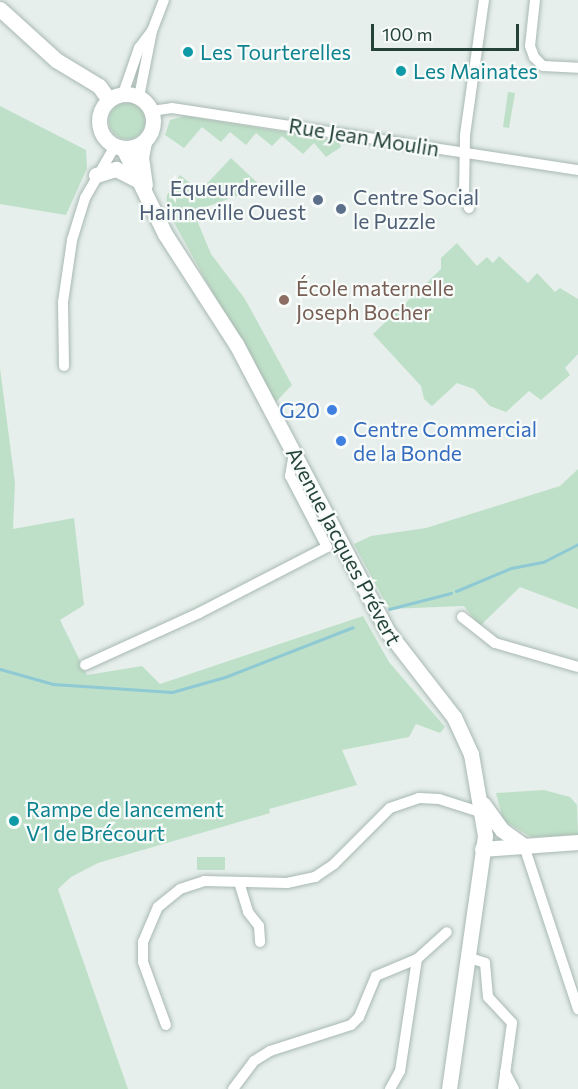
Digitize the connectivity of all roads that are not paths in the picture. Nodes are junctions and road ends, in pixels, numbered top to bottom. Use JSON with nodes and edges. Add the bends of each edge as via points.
{"nodes":[{"id":1,"x":164,"y":0,"type":"edge"},
{"id":2,"x":484,"y":0,"type":"edge"},
{"id":3,"x":535,"y":0,"type":"edge"},
{"id":4,"x":0,"y":9,"type":"edge"},
{"id":5,"x":152,"y":31,"type":"junction"},
{"id":6,"x":578,"y":68,"type":"edge"},
{"id":7,"x":116,"y":97,"type":"junction"},
{"id":8,"x":139,"y":97,"type":"junction"},
{"id":9,"x":151,"y":111,"type":"junction"},
{"id":10,"x":144,"y":142,"type":"junction"},
{"id":11,"x":119,"y":147,"type":"junction"},
{"id":12,"x":465,"y":153,"type":"junction"},
{"id":13,"x":578,"y":170,"type":"edge"},
{"id":14,"x":96,"y":175,"type":"junction"},
{"id":15,"x":143,"y":189,"type":"junction"},
{"id":16,"x":469,"y":208,"type":"dead end"},
{"id":17,"x":64,"y":366,"type":"dead end"},
{"id":18,"x":294,"y":453,"type":"junction"},
{"id":19,"x":462,"y":617,"type":"dead end"},
{"id":20,"x":85,"y":665,"type":"dead end"},
{"id":21,"x":578,"y":667,"type":"edge"},
{"id":22,"x":482,"y":807,"type":"junction"},
{"id":23,"x":484,"y":842,"type":"junction"},
{"id":24,"x":578,"y":842,"type":"edge"},
{"id":25,"x":524,"y":846,"type":"junction"},
{"id":26,"x":239,"y":882,"type":"junction"},
{"id":27,"x":447,"y":932,"type":"dead end"},
{"id":28,"x":260,"y":942,"type":"dead end"},
{"id":29,"x":467,"y":957,"type":"junction"},
{"id":30,"x":417,"y":959,"type":"junction"},
{"id":31,"x":578,"y":1009,"type":"edge"},
{"id":32,"x":166,"y":1025,"type":"dead end"},
{"id":33,"x":505,"y":1072,"type":"junction"},
{"id":34,"x":233,"y":1089,"type":"edge"},
{"id":35,"x":390,"y":1089,"type":"edge"},
{"id":36,"x":449,"y":1089,"type":"edge"},
{"id":37,"x":503,"y":1089,"type":"edge"},
{"id":38,"x":514,"y":1089,"type":"edge"}],
"edges":[{"from":1,"to":5,"type":"street"},
{"from":2,"to":12,"type":"street"},
{"from":3,"to":6,"type":"street","via":[[530,46],[534,57],[543,66]]},
{"from":4,"to":7,"type":"street","via":[[56,60]]},
{"from":5,"to":7,"type":"street","via":[[139,48]]},
{"from":5,"to":8,"type":"street"},
{"from":7,"to":8,"type":"street"},
{"from":7,"to":11,"type":"street","via":[[100,112],[100,128]]},
{"from":8,"to":9,"type":"street"},
{"from":9,"to":10,"type":"street","via":[[153,128]]},
{"from":9,"to":12,"type":"street","name":"Rue Jean Moulin","via":[[172,108]]},
{"from":10,"to":11,"type":"street"},
{"from":10,"to":15,"type":"street","name":"Avenue Jacques Prévert"},
{"from":11,"to":14,"type":"street"},
{"from":11,"to":15,"type":"street","name":"Avenue Jacques Prévert"},
{"from":12,"to":13,"type":"street","name":"Rue Jean Moulin"},
{"from":12,"to":16,"type":"street","via":[[464,193]]},
{"from":14,"to":15,"type":"street","via":[[124,170]]},
{"from":14,"to":17,"type":"street","via":[[74,229],[66,275]]},
{"from":15,"to":18,"type":"street","name":"Avenue Jacques Prévert","via":[[165,234],[236,344]]},
{"from":18,"to":20,"type":"street","via":[[290,476],[327,547],[199,614]]},
{"from":18,"to":22,"type":"street","name":"Avenue Jacques Prévert","via":[[388,632],[458,725],[471,754]]},
{"from":19,"to":21,"type":"street","via":[[495,643]]},
{"from":22,"to":23,"type":"street","name":"Avenue Jacques Prévert"},
{"from":22,"to":25,"type":"street","via":[[502,830]]},
{"from":22,"to":26,"type":"street","via":[[430,798],[408,801],[383,814],[334,864],[315,877],[286,883]]},
{"from":23,"to":25,"type":"street"},
{"from":23,"to":29,"type":"street","name":"Avenue Jacques Prévert"},
{"from":24,"to":25,"type":"street"},
{"from":25,"to":31,"type":"street"},
{"from":26,"to":28,"type":"street","via":[[248,912],[258,926]]},
{"from":26,"to":32,"type":"street","via":[[188,886],[164,901],[152,916],[145,932],[143,962]]},
{"from":27,"to":30,"type":"street"},
{"from":29,"to":33,"type":"street","via":[[485,963],[488,997],[511,1019]]},
{"from":29,"to":36,"type":"street","name":"Avenue Jacques Prévert"},
{"from":30,"to":34,"type":"street","via":[[376,975],[359,1017],[351,1025],[270,1051],[254,1061]]},
{"from":30,"to":35,"type":"street","via":[[400,1071]]},
{"from":33,"to":37,"type":"street"},
{"from":33,"to":38,"type":"street"}]}
